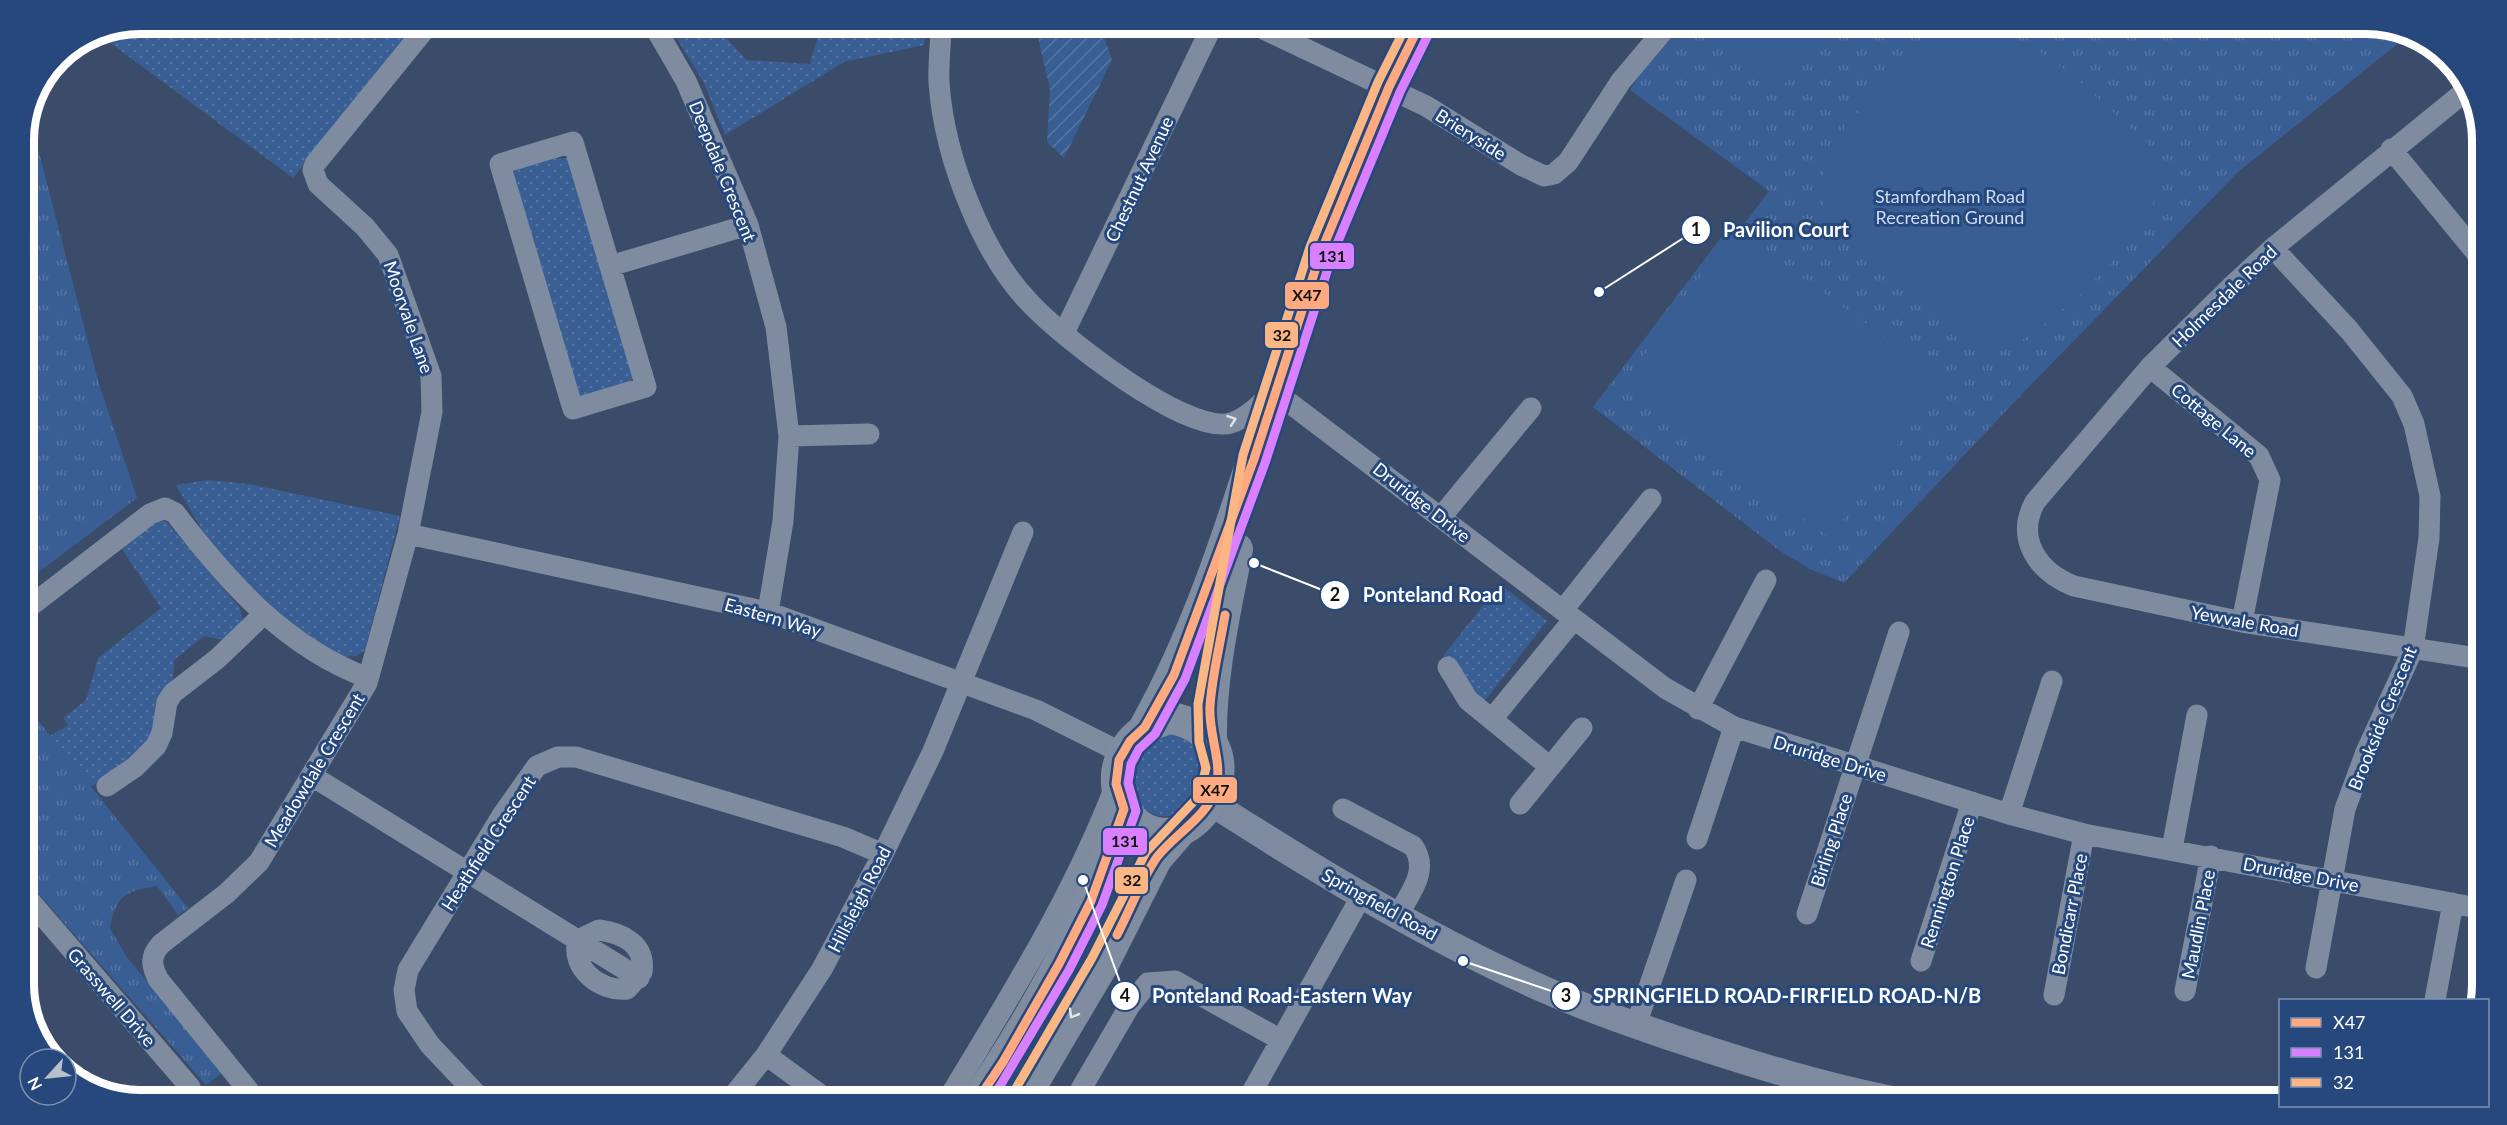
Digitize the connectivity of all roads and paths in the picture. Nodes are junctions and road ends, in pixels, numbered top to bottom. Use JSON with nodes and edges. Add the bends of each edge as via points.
{"nodes":[{"id":1,"x":421,"y":34,"type":"edge"},
{"id":2,"x":659,"y":34,"type":"edge"},
{"id":3,"x":942,"y":34,"type":"edge"},
{"id":4,"x":1208,"y":34,"type":"edge"},
{"id":5,"x":1275,"y":34,"type":"edge"},
{"id":6,"x":1415,"y":34,"type":"edge"},
{"id":7,"x":1661,"y":34,"type":"edge"},
{"id":8,"x":1389,"y":87,"type":"junction"},
{"id":9,"x":2462,"y":94,"type":"edge"},
{"id":10,"x":2391,"y":149,"type":"junction"},
{"id":11,"x":748,"y":225,"type":"junction"},
{"id":12,"x":2273,"y":248,"type":"junction"},
{"id":13,"x":2472,"y":248,"type":"edge"},
{"id":14,"x":610,"y":266,"type":"junction"},
{"id":15,"x":1064,"y":333,"type":"junction"},
{"id":16,"x":2150,"y":367,"type":"junction"},
{"id":17,"x":1274,"y":391,"type":"junction"},
{"id":18,"x":1532,"y":408,"type":"dead end"},
{"id":19,"x":869,"y":434,"type":"dead end"},
{"id":20,"x":789,"y":436,"type":"junction"},
{"id":21,"x":1254,"y":459,"type":"junction"},
{"id":22,"x":1651,"y":498,"type":"dead end"},
{"id":23,"x":1441,"y":517,"type":"junction"},
{"id":24,"x":1023,"y":532,"type":"dead end"},
{"id":25,"x":408,"y":534,"type":"junction"},
{"id":26,"x":2029,"y":541,"type":"joint"},
{"id":27,"x":1766,"y":580,"type":"dead end"},
{"id":28,"x":35,"y":603,"type":"edge"},
{"id":29,"x":768,"y":612,"type":"junction"},
{"id":30,"x":264,"y":614,"type":"junction"},
{"id":31,"x":1568,"y":614,"type":"junction"},
{"id":32,"x":2242,"y":622,"type":"junction"},
{"id":33,"x":1899,"y":632,"type":"dead end"},
{"id":34,"x":2413,"y":648,"type":"junction"},
{"id":35,"x":2472,"y":657,"type":"edge"},
{"id":36,"x":1448,"y":667,"type":"dead end"},
{"id":37,"x":368,"y":678,"type":"junction"},
{"id":38,"x":960,"y":681,"type":"junction"},
{"id":39,"x":2052,"y":681,"type":"dead end"},
{"id":40,"x":1698,"y":710,"type":"junction"},
{"id":41,"x":2197,"y":715,"type":"dead end"},
{"id":42,"x":1492,"y":719,"type":"junction"},
{"id":43,"x":1734,"y":727,"type":"junction"},
{"id":44,"x":1145,"y":728,"type":"junction"},
{"id":45,"x":1582,"y":728,"type":"dead end"},
{"id":46,"x":1211,"y":740,"type":"junction"},
{"id":47,"x":1122,"y":753,"type":"junction"},
{"id":48,"x":1550,"y":766,"type":"junction"},
{"id":49,"x":1856,"y":766,"type":"junction"},
{"id":50,"x":312,"y":776,"type":"junction"},
{"id":51,"x":107,"y":786,"type":"dead end"},
{"id":52,"x":1120,"y":797,"type":"junction"},
{"id":53,"x":1210,"y":802,"type":"junction"},
{"id":54,"x":1972,"y":802,"type":"junction"},
{"id":55,"x":1520,"y":804,"type":"dead end"},
{"id":56,"x":1343,"y":809,"type":"dead end"},
{"id":57,"x":2009,"y":814,"type":"junction"},
{"id":58,"x":1181,"y":830,"type":"junction"},
{"id":59,"x":2084,"y":834,"type":"junction"},
{"id":60,"x":1697,"y":839,"type":"dead end"},
{"id":61,"x":2172,"y":849,"type":"junction"},
{"id":62,"x":882,"y":854,"type":"junction"},
{"id":63,"x":2211,"y":856,"type":"junction"},
{"id":64,"x":468,"y":872,"type":"junction"},
{"id":65,"x":1686,"y":880,"type":"dead end"},
{"id":66,"x":2332,"y":880,"type":"junction"},
{"id":67,"x":1362,"y":895,"type":"junction"},
{"id":68,"x":2452,"y":903,"type":"junction"},
{"id":69,"x":35,"y":907,"type":"edge"},
{"id":70,"x":2472,"y":907,"type":"edge"},
{"id":71,"x":1807,"y":914,"type":"dead end"},
{"id":72,"x":1398,"y":915,"type":"junction"},
{"id":73,"x":578,"y":940,"type":"junction"},
{"id":74,"x":1921,"y":961,"type":"dead end"},
{"id":75,"x":2316,"y":968,"type":"dead end"},
{"id":76,"x":2185,"y":991,"type":"dead end"},
{"id":77,"x":2054,"y":995,"type":"dead end"},
{"id":78,"x":2435,"y":999,"type":"edge"},
{"id":79,"x":1636,"y":1025,"type":"junction"},
{"id":80,"x":1281,"y":1040,"type":"junction"},
{"id":81,"x":766,"y":1055,"type":"junction"},
{"id":82,"x":191,"y":1090,"type":"edge"},
{"id":83,"x":248,"y":1090,"type":"edge"},
{"id":84,"x":473,"y":1090,"type":"edge"},
{"id":85,"x":738,"y":1090,"type":"edge"},
{"id":86,"x":814,"y":1090,"type":"edge"},
{"id":87,"x":954,"y":1090,"type":"edge"},
{"id":88,"x":984,"y":1090,"type":"edge"},
{"id":89,"x":1029,"y":1090,"type":"edge"},
{"id":90,"x":1080,"y":1090,"type":"edge"},
{"id":91,"x":1259,"y":1090,"type":"edge"},
{"id":92,"x":1841,"y":1090,"type":"edge"}],
"edges":[{"from":1,"to":25,"type":"street","name":"Moorvale Lane","via":[[313,171],[318,184],[365,226],[388,255],[431,376],[432,412]]},
{"from":2,"to":11,"type":"street","name":"Deepdale Crescent","via":[[686,81]]},
{"from":3,"to":15,"type":"street","via":[[941,93],[949,145],[970,206],[998,262],[1028,302]]},
{"from":4,"to":15,"type":"street","name":"Chestnut Avenue"},
{"from":5,"to":8,"type":"street","name":"Brieryside"},
{"from":6,"to":8,"type":"highway"},
{"from":7,"to":8,"type":"street","name":"Brieryside","via":[[1622,81],[1568,162],[1554,174],[1544,176]]},
{"from":8,"to":17,"type":"highway","via":[[1321,252]]},
{"from":9,"to":10,"type":"street","name":"Holmesdale Road"},
{"from":10,"to":12,"type":"street","name":"Holmesdale Road"},
{"from":10,"to":13,"type":"street"},
{"from":11,"to":14,"type":"street"},
{"from":11,"to":20,"type":"street","name":"Deepdale Crescent","via":[[776,327]]},
{"from":12,"to":16,"type":"street","name":"Holmesdale Road"},
{"from":12,"to":34,"type":"street","name":"Brookside Crescent","via":[[2386,374],[2402,396],[2414,424],[2430,496]]},
{"from":14,"to":14,"type":"street","via":[[646,387],[573,409],[500,164],[573,142]]},
{"from":15,"to":17,"type":"street","one_way":true,"via":[[1134,387],[1182,413],[1213,424],[1231,423],[1260,406]]},
{"from":16,"to":26,"type":"street","name":"Holmesdale Road","via":[[2036,502],[2027,522]]},
{"from":16,"to":32,"type":"street","name":"Cottage Lane","via":[[2259,456],[2270,480]]},
{"from":17,"to":21,"type":"highway"},
{"from":17,"to":23,"type":"street","name":"Druridge Drive"},
{"from":18,"to":23,"type":"street"},
{"from":19,"to":20,"type":"street"},
{"from":20,"to":29,"type":"street","name":"Deepdale Crescent","via":[[783,521]]},
{"from":21,"to":44,"type":"highway","via":[[1174,675]]},
{"from":21,"to":46,"type":"highway","via":[[1215,668]]},
{"from":22,"to":31,"type":"street"},
{"from":23,"to":31,"type":"street","name":"Druridge Drive"},
{"from":24,"to":38,"type":"street","name":"Hillsleigh Road"},
{"from":25,"to":29,"type":"street","name":"Eastern Way"},
{"from":25,"to":37,"type":"street","name":"Meadowdale Crescent"},
{"from":26,"to":32,"type":"street","name":"Yewvale Road","via":[[2041,566],[2061,580]]},
{"from":27,"to":40,"type":"street"},
{"from":28,"to":30,"type":"street","via":[[150,514],[165,508],[175,513],[220,572]]},
{"from":29,"to":38,"type":"street","name":"Eastern Way"},
{"from":30,"to":37,"type":"street","via":[[319,654]]},
{"from":30,"to":51,"type":"street","via":[[217,659],[173,693],[156,746]]},
{"from":31,"to":40,"type":"street","name":"Druridge Drive"},
{"from":31,"to":42,"type":"street"},
{"from":32,"to":34,"type":"street","name":"Yewvale Road"},
{"from":33,"to":49,"type":"street","name":"Birling Place"},
{"from":34,"to":35,"type":"street","name":"Yewvale Road"},
{"from":34,"to":66,"type":"street","name":"Brookside Crescent","via":[[2345,809]]},
{"from":36,"to":42,"type":"street","via":[[1468,700]]},
{"from":37,"to":50,"type":"street","name":"Meadowdale Crescent"},
{"from":38,"to":47,"type":"street","name":"Eastern Way","via":[[1036,710]]},
{"from":38,"to":62,"type":"street","name":"Hillsleigh Road","via":[[933,751]]},
{"from":39,"to":57,"type":"street"},
{"from":40,"to":43,"type":"street","name":"Druridge Drive"},
{"from":41,"to":61,"type":"street"},
{"from":42,"to":48,"type":"street"},
{"from":43,"to":49,"type":"street","name":"Druridge Drive"},
{"from":43,"to":60,"type":"street"},
{"from":44,"to":46,"type":"highway","via":[[1171,718],[1190,721]]},
{"from":44,"to":47,"type":"highway"},
{"from":45,"to":48,"type":"street"},
{"from":46,"to":53,"type":"highway","via":[[1218,767]]},
{"from":47,"to":52,"type":"highway","via":[[1116,771]]},
{"from":48,"to":55,"type":"street"},
{"from":49,"to":54,"type":"street","name":"Druridge Drive"},
{"from":49,"to":71,"type":"street","name":"Birling Place"},
{"from":50,"to":64,"type":"street"},
{"from":50,"to":83,"type":"street","name":"Meadowdale Crescent","via":[[259,862],[154,952],[152,962],[158,979]]},
{"from":52,"to":58,"type":"highway","via":[[1142,828],[1155,833]]},
{"from":52,"to":87,"type":"street","via":[[1099,829],[1041,945]]},
{"from":52,"to":88,"type":"highway","via":[[1091,901]]},
{"from":53,"to":58,"type":"highway","via":[[1196,820]]},
{"from":53,"to":67,"type":"main road","name":"Springfield Road"},
{"from":54,"to":57,"type":"street","name":"Druridge Drive"},
{"from":54,"to":74,"type":"street","name":"Rennington Place"},
{"from":56,"to":72,"type":"street","via":[[1413,846],[1419,854],[1421,870]]},
{"from":57,"to":59,"type":"street","name":"Druridge Drive"},
{"from":58,"to":89,"type":"highway","one_way":true,"via":[[1156,859],[1103,964]]},
{"from":59,"to":61,"type":"street","name":"Druridge Drive"},
{"from":59,"to":77,"type":"street","name":"Bondicarr Place"},
{"from":61,"to":63,"type":"street","name":"Druridge Drive"},
{"from":62,"to":64,"type":"street","name":"Heathfield Crescent","via":[[843,837],[576,757],[558,757],[537,766]]},
{"from":62,"to":81,"type":"street","name":"Hillsleigh Road","via":[[822,969]]},
{"from":63,"to":66,"type":"street","name":"Druridge Drive"},
{"from":63,"to":76,"type":"street","name":"Maudlin Place"},
{"from":64,"to":73,"type":"street"},
{"from":64,"to":84,"type":"street","name":"Heathfield Crescent","via":[[408,970],[404,990],[407,1011],[417,1028]]},
{"from":65,"to":79,"type":"street"},
{"from":66,"to":68,"type":"street","name":"Druridge Drive"},
{"from":66,"to":75,"type":"street","name":"Brookside Crescent"},
{"from":67,"to":72,"type":"main road","name":"Springfield Road"},
{"from":67,"to":80,"type":"street"},
{"from":68,"to":70,"type":"street","name":"Druridge Drive"},
{"from":68,"to":78,"type":"street"},
{"from":69,"to":82,"type":"street","name":"Grasswell Drive"},
{"from":72,"to":79,"type":"main road","name":"Springfield Road","via":[[1551,993]]},
{"from":73,"to":73,"type":"street","via":[[599,930],[626,937],[642,958],[639,978],[627,989],[618,990],[594,980],[577,958]]},
{"from":79,"to":92,"type":"main road","name":"Springfield Road"},
{"from":80,"to":90,"type":"street","via":[[1175,981],[1148,983],[1130,1005]]},
{"from":80,"to":91,"type":"street"},
{"from":81,"to":85,"type":"street","name":"Hillsleigh Road"},
{"from":81,"to":86,"type":"street"}]}
